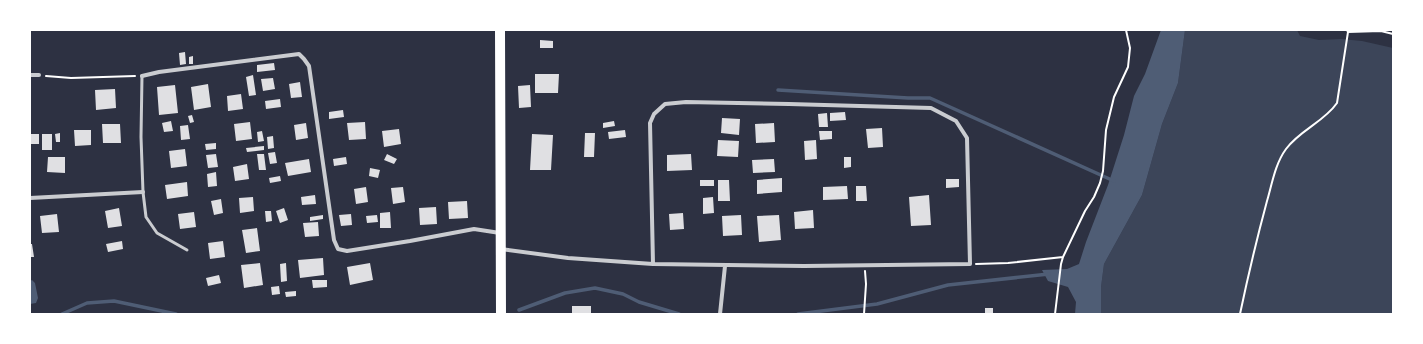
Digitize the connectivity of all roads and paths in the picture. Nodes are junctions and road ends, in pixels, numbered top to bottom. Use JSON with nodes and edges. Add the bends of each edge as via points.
{"nodes":[{"id":1,"x":500,"y":30,"type":"edge"},
{"id":2,"x":1126,"y":30,"type":"edge"},
{"id":3,"x":1348,"y":31,"type":"edge"},
{"id":4,"x":1393,"y":34,"type":"edge"},
{"id":5,"x":30,"y":75,"type":"edge"},
{"id":6,"x":39,"y":75,"type":"joint"},
{"id":7,"x":142,"y":76,"type":"junction"},
{"id":8,"x":143,"y":192,"type":"junction"},
{"id":9,"x":30,"y":198,"type":"edge"},
{"id":10,"x":500,"y":233,"type":"junction"},
{"id":11,"x":501,"y":249,"type":"junction"},
{"id":12,"x":187,"y":250,"type":"dead end"},
{"id":13,"x":1063,"y":256,"type":"junction"},
{"id":14,"x":653,"y":264,"type":"junction"},
{"id":15,"x":970,"y":264,"type":"junction"},
{"id":16,"x":725,"y":266,"type":"junction"},
{"id":17,"x":865,"y":266,"type":"junction"},
{"id":18,"x":720,"y":312,"type":"edge"},
{"id":19,"x":864,"y":313,"type":"edge"},
{"id":20,"x":501,"y":314,"type":"edge"},
{"id":21,"x":1055,"y":314,"type":"edge"},
{"id":22,"x":1240,"y":314,"type":"edge"}],
"edges":[{"from":1,"to":10,"type":"main road"},
{"from":2,"to":13,"type":"path","via":[[1130,48],[1128,67],[1114,97],[1106,130],[1100,183]]},
{"from":3,"to":4,"type":"path","via":[[1381,31]]},
{"from":3,"to":22,"type":"path","via":[[1337,103],[1331,112],[1299,135],[1285,150],[1277,165]]},
{"from":5,"to":6,"type":"street"},
{"from":6,"to":7,"type":"path","via":[[71,78]]},
{"from":7,"to":8,"type":"lane"},
{"from":7,"to":10,"type":"street","via":[[299,54],[309,66],[334,240],[338,249],[354,250],[474,229]]},
{"from":8,"to":9,"type":"street"},
{"from":8,"to":12,"type":"lane","via":[[146,217],[157,234]]},
{"from":10,"to":11,"type":"main road"},
{"from":11,"to":14,"type":"street","via":[[568,258]]},
{"from":11,"to":20,"type":"main road"},
{"from":13,"to":15,"type":"path","via":[[1008,263]]},
{"from":13,"to":21,"type":"path"},
{"from":14,"to":15,"type":"street","via":[[650,123],[654,114],[665,104],[686,102],[931,108],[956,121],[967,138]]},
{"from":14,"to":16,"type":"street"},
{"from":15,"to":17,"type":"street"},
{"from":16,"to":17,"type":"street"},
{"from":16,"to":18,"type":"street"},
{"from":17,"to":19,"type":"path"}]}
